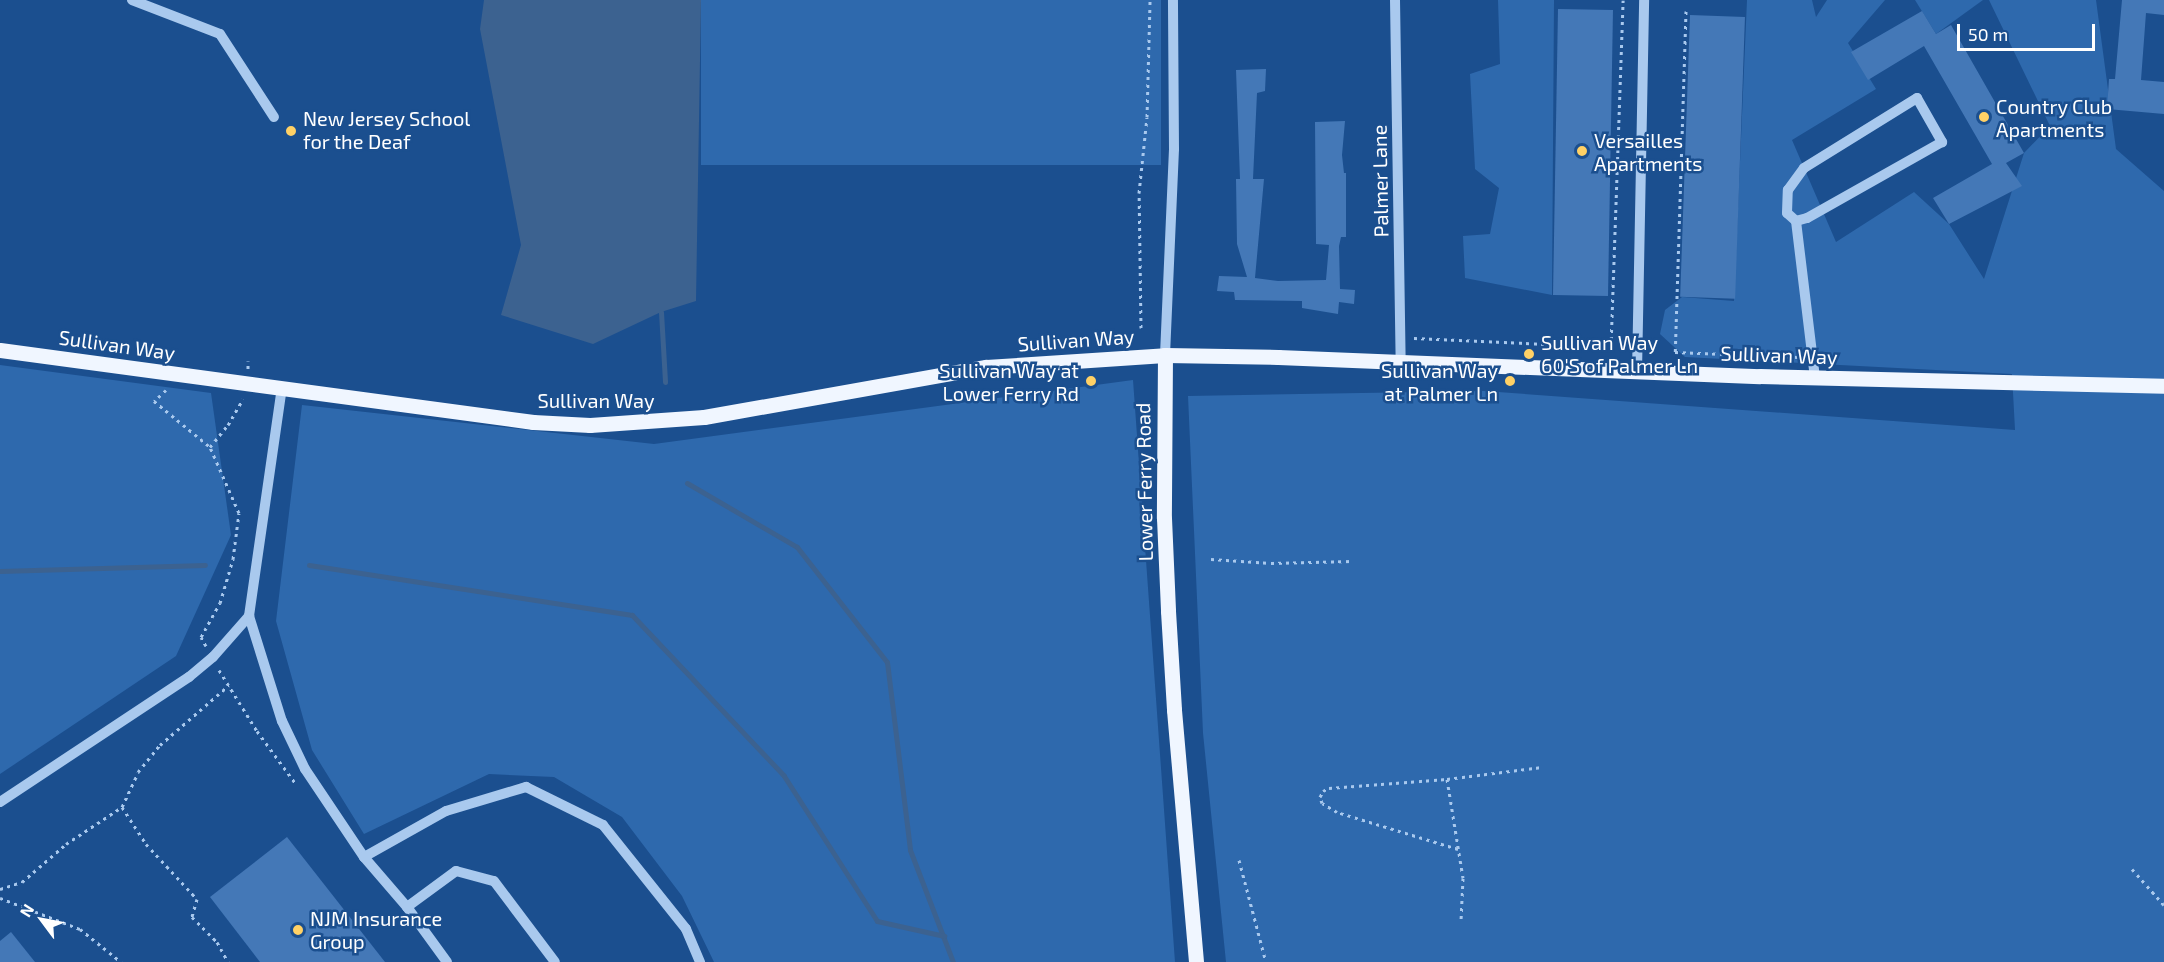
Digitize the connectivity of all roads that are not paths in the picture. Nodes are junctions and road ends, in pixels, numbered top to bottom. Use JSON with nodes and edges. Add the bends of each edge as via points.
{"nodes":[{"id":1,"x":132,"y":0,"type":"edge"},
{"id":2,"x":1173,"y":0,"type":"edge"},
{"id":3,"x":1395,"y":0,"type":"edge"},
{"id":4,"x":1644,"y":0,"type":"edge"},
{"id":5,"x":274,"y":117,"type":"dead end"},
{"id":6,"x":1796,"y":221,"type":"junction"},
{"id":7,"x":0,"y":350,"type":"edge"},
{"id":8,"x":1165,"y":355,"type":"junction"},
{"id":9,"x":1401,"y":362,"type":"junction"},
{"id":10,"x":1637,"y":372,"type":"junction"},
{"id":11,"x":1815,"y":376,"type":"junction"},
{"id":12,"x":2164,"y":386,"type":"edge"},
{"id":13,"x":282,"y":388,"type":"junction"},
{"id":14,"x":249,"y":616,"type":"junction"},
{"id":15,"x":0,"y":802,"type":"edge"},
{"id":16,"x":364,"y":857,"type":"junction"},
{"id":17,"x":407,"y":907,"type":"junction"},
{"id":18,"x":447,"y":962,"type":"edge"},
{"id":19,"x":555,"y":962,"type":"edge"},
{"id":20,"x":700,"y":962,"type":"edge"},
{"id":21,"x":1196,"y":962,"type":"edge"}],
"edges":[{"from":1,"to":5,"type":"street","via":[[220,34]]},
{"from":2,"to":8,"type":"street","name":"Lower Ferry Road","via":[[1174,149]]},
{"from":3,"to":9,"type":"street","name":"Palmer Lane"},
{"from":4,"to":10,"type":"street"},
{"from":6,"to":6,"type":"street","via":[[1942,142],[1917,98],[1804,168],[1788,190],[1787,213]]},
{"from":6,"to":11,"type":"street"},
{"from":7,"to":13,"type":"main road","name":"Sullivan Way"},
{"from":8,"to":9,"type":"main road","name":"Sullivan Way"},
{"from":8,"to":13,"type":"main road","name":"Sullivan Way","via":[[986,367],[704,417],[590,425],[533,422]]},
{"from":8,"to":21,"type":"main road","name":"Lower Ferry Road","via":[[1168,611]]},
{"from":9,"to":10,"type":"main road","name":"Sullivan Way"},
{"from":10,"to":11,"type":"main road","name":"Sullivan Way"},
{"from":11,"to":12,"type":"main road","name":"Sullivan Way"},
{"from":13,"to":14,"type":"street"},
{"from":14,"to":15,"type":"street","via":[[213,657],[189,677]]},
{"from":14,"to":16,"type":"street","via":[[282,721],[305,768]]},
{"from":16,"to":17,"type":"street"},
{"from":16,"to":20,"type":"street","via":[[446,811],[526,787],[603,825],[686,929]]},
{"from":17,"to":18,"type":"street"},
{"from":17,"to":19,"type":"street","via":[[456,871],[494,882]]}]}
